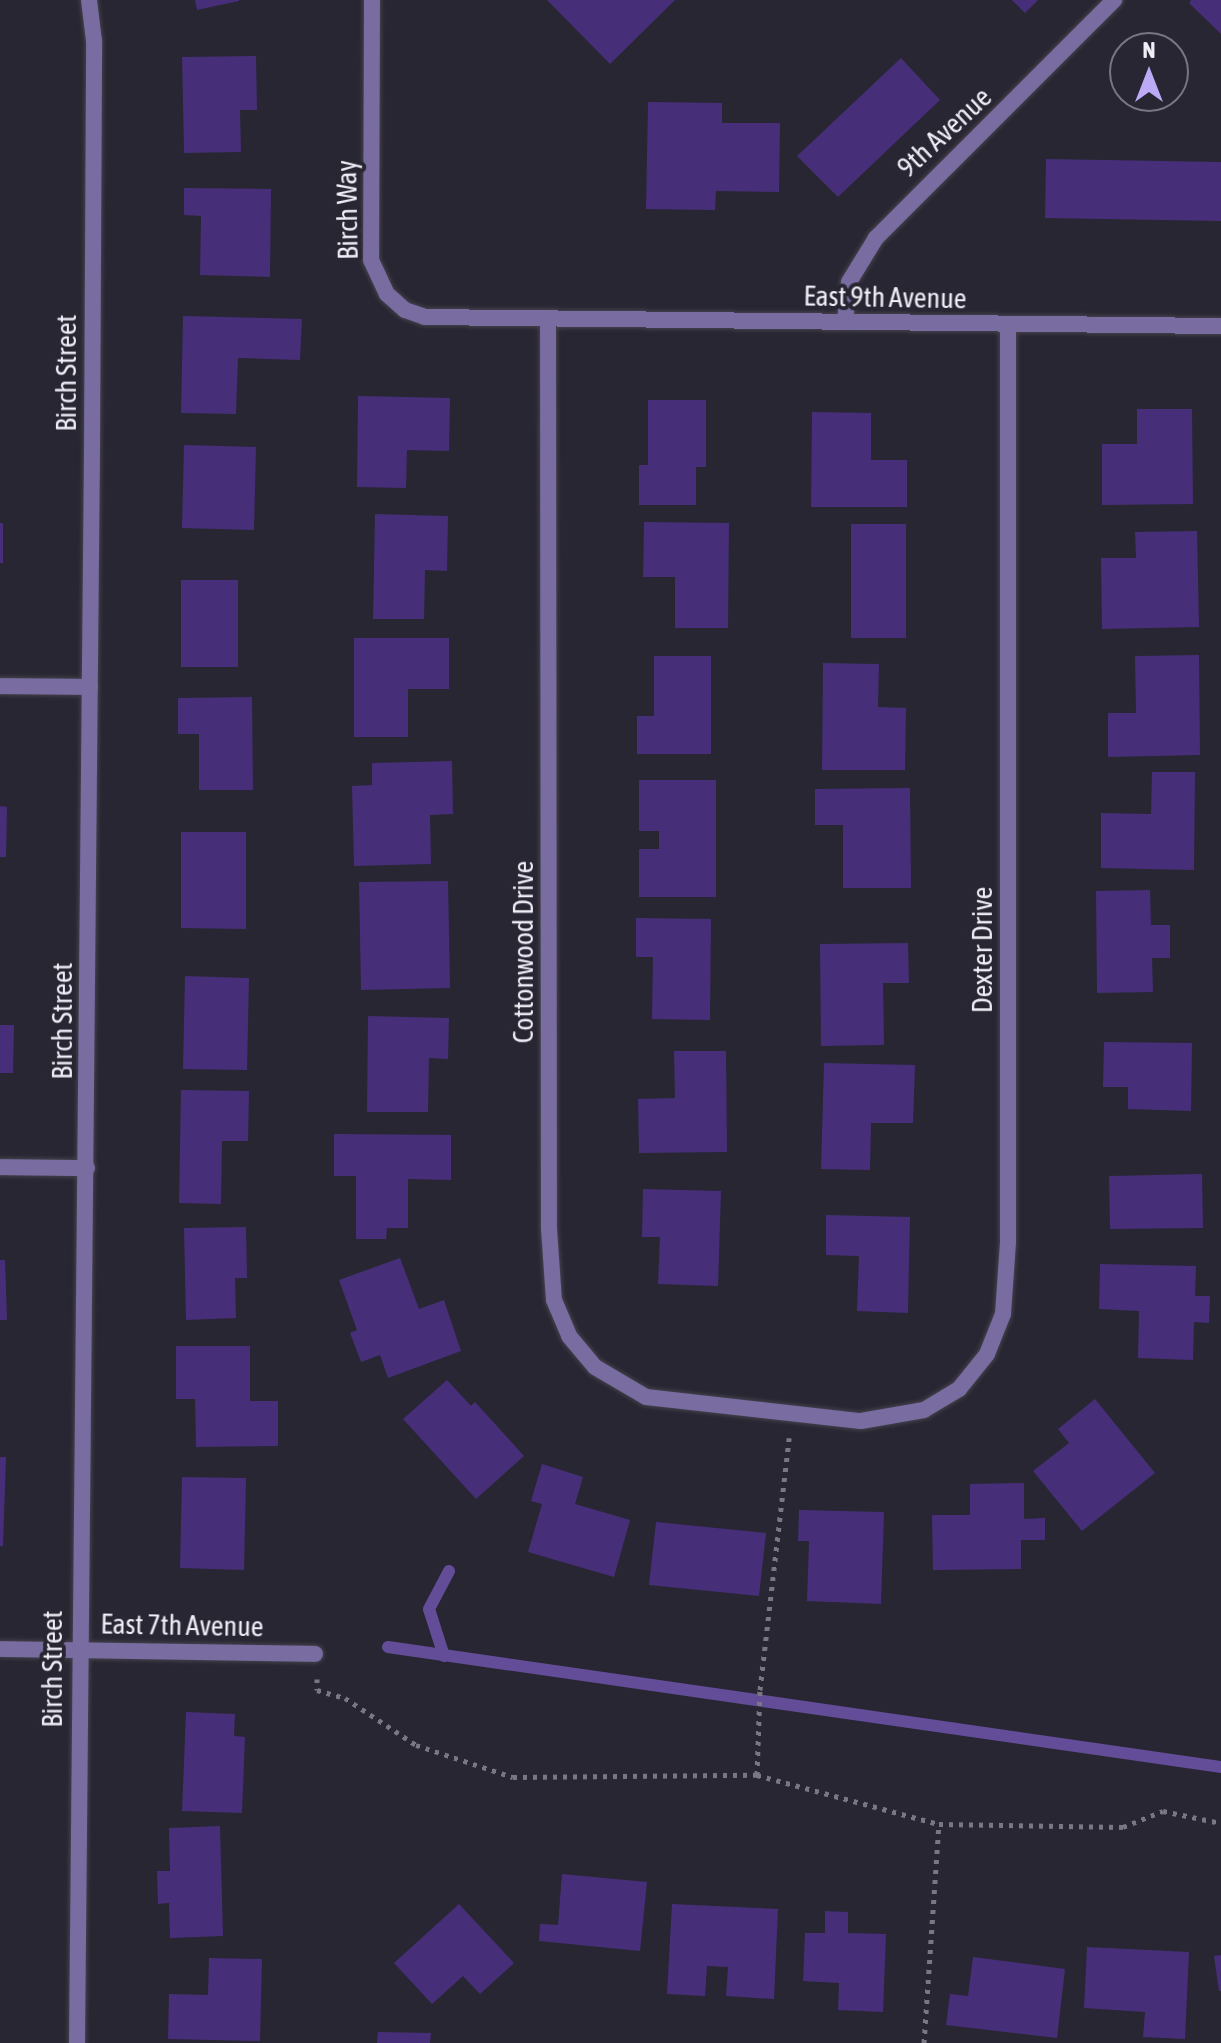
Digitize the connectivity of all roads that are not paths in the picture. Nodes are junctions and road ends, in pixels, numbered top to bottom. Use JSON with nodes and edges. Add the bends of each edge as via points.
{"nodes":[{"id":1,"x":89,"y":0,"type":"edge"},
{"id":2,"x":372,"y":0,"type":"edge"},
{"id":3,"x":1114,"y":0,"type":"edge"},
{"id":4,"x":548,"y":319,"type":"junction"},
{"id":5,"x":845,"y":322,"type":"junction"},
{"id":6,"x":1008,"y":324,"type":"junction"},
{"id":7,"x":1221,"y":326,"type":"edge"},
{"id":8,"x":0,"y":686,"type":"edge"},
{"id":9,"x":90,"y":687,"type":"junction"},
{"id":10,"x":0,"y":1167,"type":"edge"},
{"id":11,"x":87,"y":1168,"type":"junction"},
{"id":12,"x":791,"y":1414,"type":"joint"},
{"id":13,"x":0,"y":1649,"type":"edge"},
{"id":14,"x":77,"y":1649,"type":"junction"},
{"id":15,"x":315,"y":1654,"type":"road end"},
{"id":16,"x":77,"y":2043,"type":"edge"}],
"edges":[{"from":1,"to":9,"type":"street","name":"Birch Street","via":[[94,41]]},
{"from":2,"to":4,"type":"street","name":"Birch Way","via":[[373,272],[405,310],[425,317]]},
{"from":3,"to":5,"type":"street","name":"9th Avenue","via":[[876,238],[849,282]]},
{"from":4,"to":5,"type":"street","name":"East 9th Avenue"},
{"from":4,"to":12,"type":"street","name":"Cottonwood Drive","via":[[549,1213],[554,1300],[569,1336],[595,1367],[646,1397]]},
{"from":5,"to":6,"type":"street","name":"East 9th Avenue"},
{"from":6,"to":7,"type":"street","name":"East 9th Avenue"},
{"from":6,"to":12,"type":"street","name":"Dexter Drive","via":[[1008,1242],[1003,1314],[987,1354],[959,1389],[924,1410],[861,1421]]},
{"from":8,"to":9,"type":"street"},
{"from":9,"to":11,"type":"street","name":"Birch Street"},
{"from":10,"to":11,"type":"street"},
{"from":11,"to":14,"type":"street","name":"Birch Street"},
{"from":13,"to":14,"type":"street","name":"East 7th Avenue"},
{"from":14,"to":15,"type":"street","name":"East 7th Avenue"},
{"from":14,"to":16,"type":"street","name":"Birch Street"}]}
